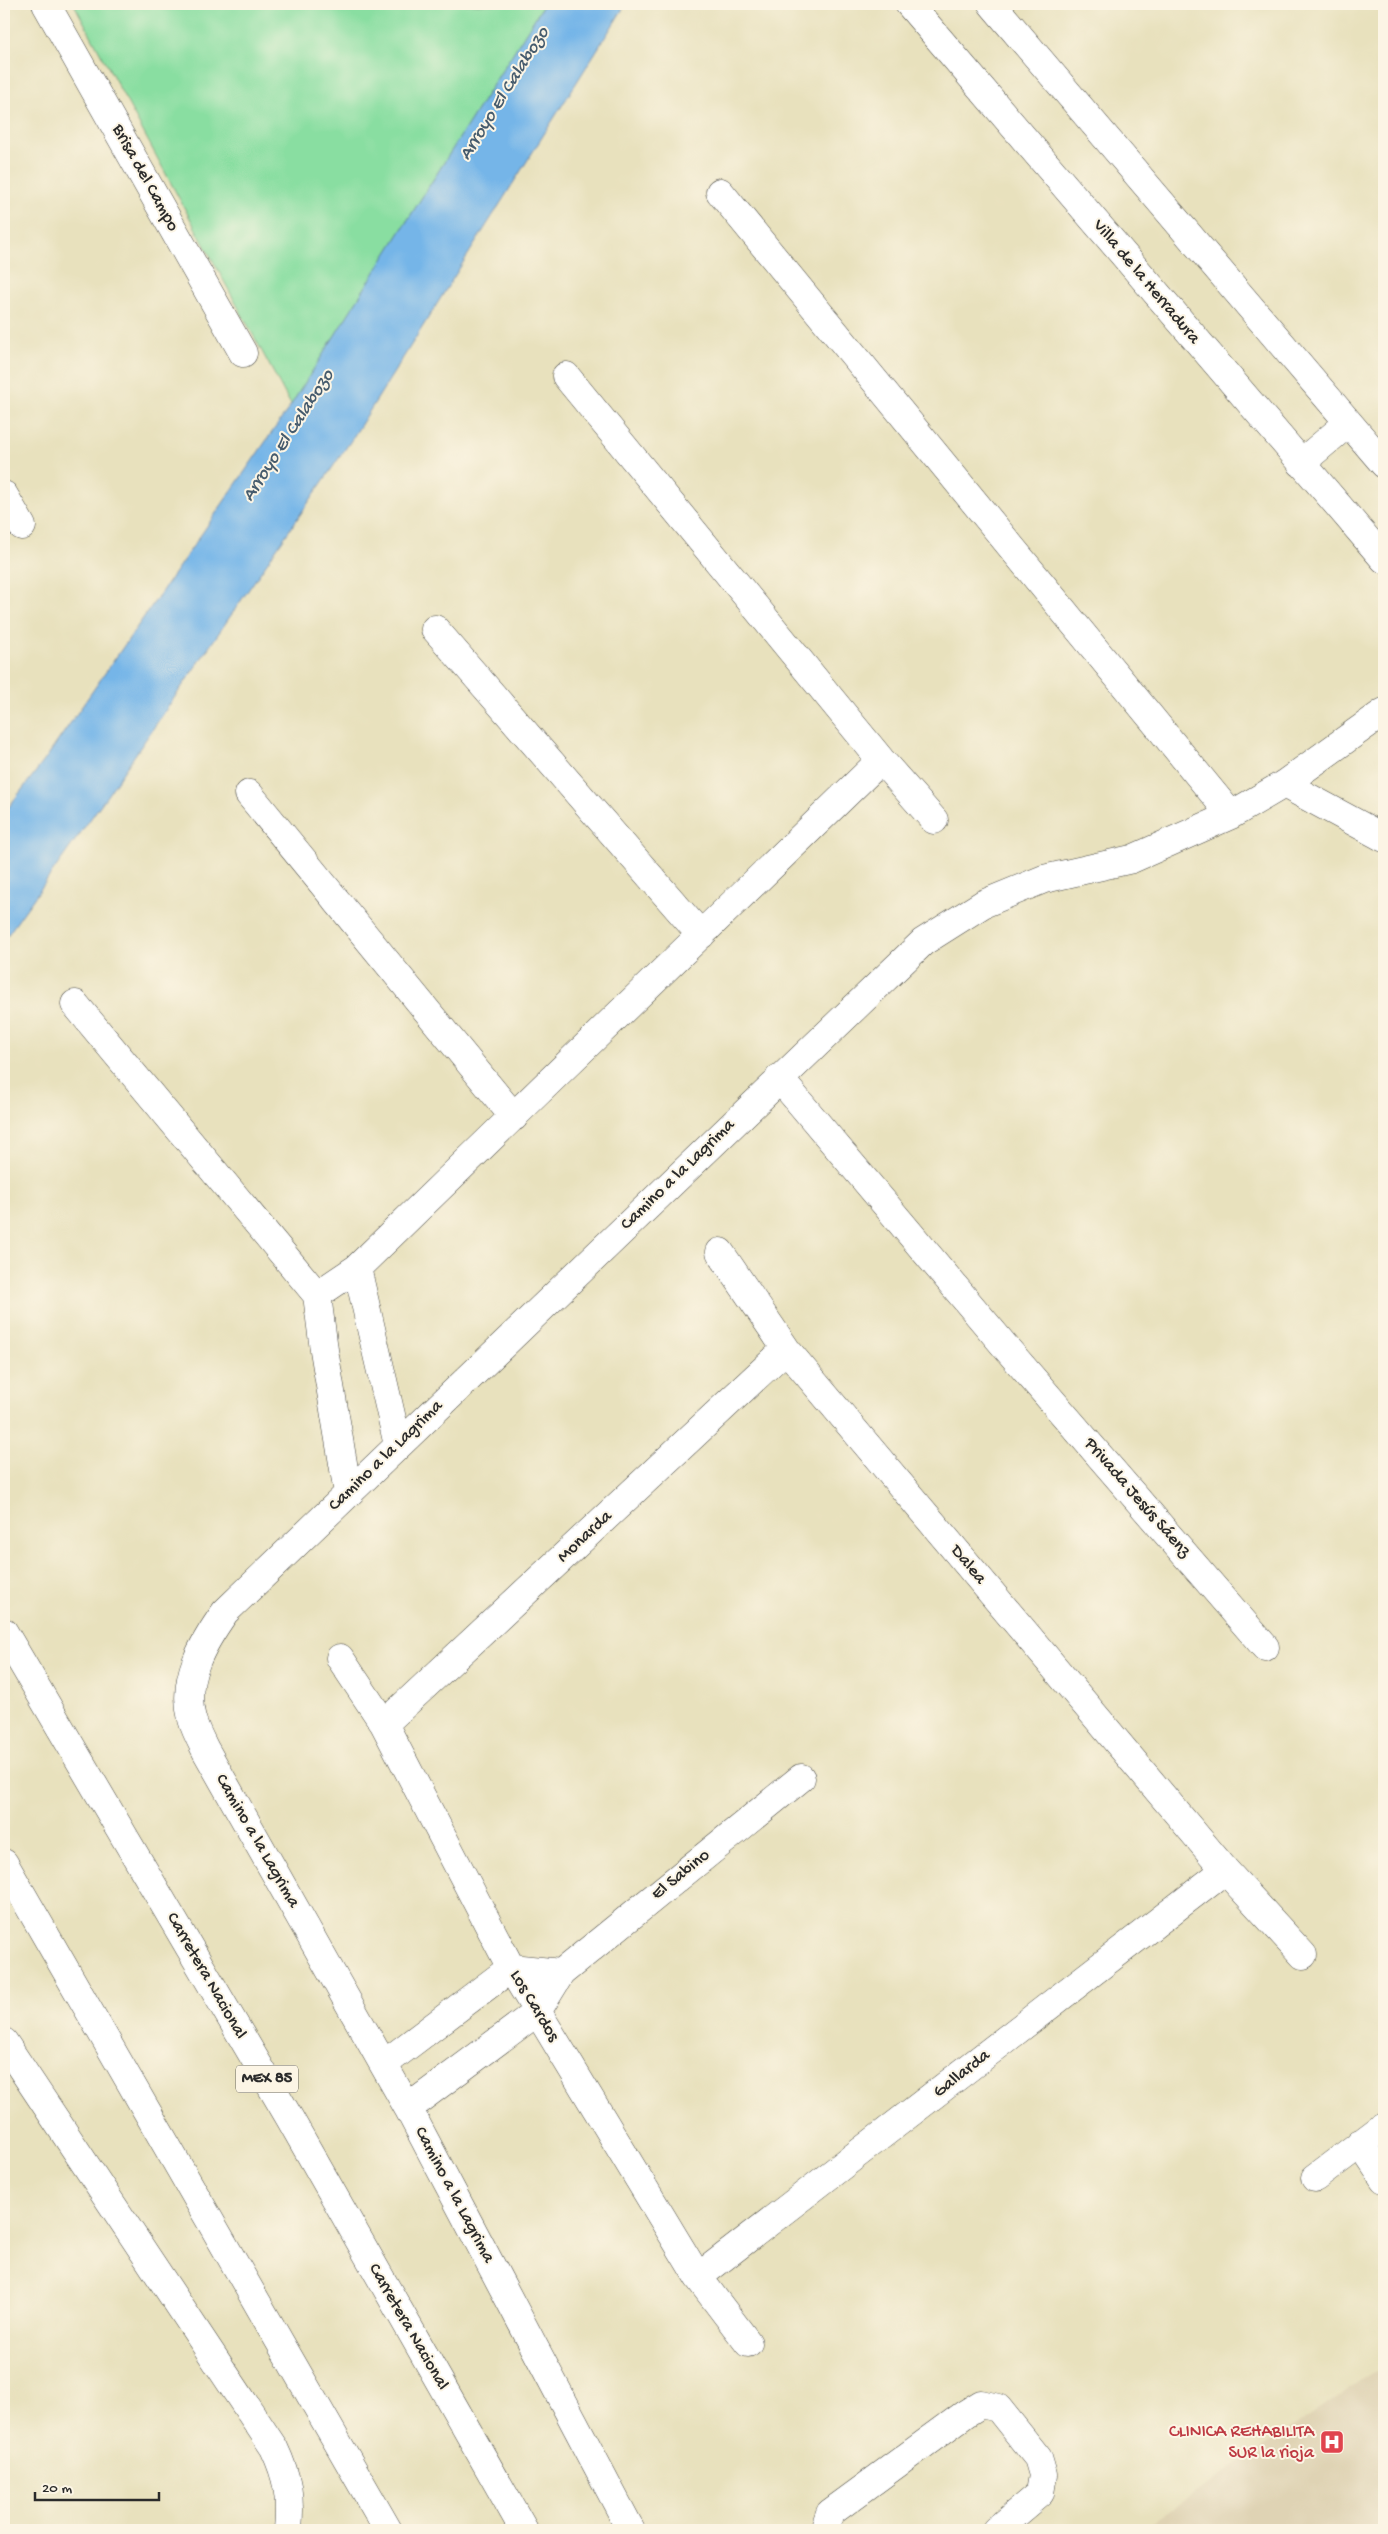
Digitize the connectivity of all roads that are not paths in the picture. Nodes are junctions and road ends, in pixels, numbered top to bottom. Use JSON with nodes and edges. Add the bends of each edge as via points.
{"nodes":[{"id":1,"x":46,"y":4,"type":"edge"},
{"id":2,"x":910,"y":4,"type":"edge"},
{"id":3,"x":992,"y":4,"type":"edge"},
{"id":4,"x":720,"y":192,"type":"dead end"},
{"id":5,"x":243,"y":353,"type":"dead end"},
{"id":6,"x":566,"y":376,"type":"dead end"},
{"id":7,"x":1348,"y":423,"type":"junction"},
{"id":8,"x":1301,"y":464,"type":"junction"},
{"id":9,"x":1384,"y":464,"type":"edge"},
{"id":10,"x":4,"y":495,"type":"edge"},
{"id":11,"x":22,"y":526,"type":"dead end"},
{"id":12,"x":1383,"y":554,"type":"edge"},
{"id":13,"x":435,"y":629,"type":"dead end"},
{"id":14,"x":1384,"y":712,"type":"edge"},
{"id":15,"x":882,"y":760,"type":"junction"},
{"id":16,"x":1284,"y":784,"type":"junction"},
{"id":17,"x":248,"y":794,"type":"dead end"},
{"id":18,"x":1231,"y":815,"type":"junction"},
{"id":19,"x":934,"y":820,"type":"dead end"},
{"id":20,"x":1384,"y":838,"type":"edge"},
{"id":21,"x":701,"y":935,"type":"junction"},
{"id":22,"x":75,"y":1004,"type":"dead end"},
{"id":23,"x":779,"y":1078,"type":"junction"},
{"id":24,"x":514,"y":1117,"type":"junction"},
{"id":25,"x":720,"y":1252,"type":"dead end"},
{"id":26,"x":358,"y":1268,"type":"junction"},
{"id":27,"x":318,"y":1295,"type":"junction"},
{"id":28,"x":786,"y":1349,"type":"junction"},
{"id":29,"x":398,"y":1446,"type":"junction"},
{"id":30,"x":348,"y":1493,"type":"junction"},
{"id":31,"x":4,"y":1632,"type":"edge"},
{"id":32,"x":1265,"y":1646,"type":"dead end"},
{"id":33,"x":340,"y":1658,"type":"dead end"},
{"id":34,"x":384,"y":1724,"type":"junction"},
{"id":35,"x":802,"y":1778,"type":"dead end"},
{"id":36,"x":4,"y":1863,"type":"edge"},
{"id":37,"x":1225,"y":1870,"type":"junction"},
{"id":38,"x":1303,"y":1956,"type":"dead end"},
{"id":39,"x":511,"y":1968,"type":"junction"},
{"id":40,"x":561,"y":1973,"type":"junction"},
{"id":41,"x":538,"y":2012,"type":"junction"},
{"id":42,"x":4,"y":2042,"type":"edge"},
{"id":43,"x":384,"y":2064,"type":"junction"},
{"id":44,"x":408,"y":2108,"type":"junction"},
{"id":45,"x":1384,"y":2126,"type":"edge"},
{"id":46,"x":1360,"y":2143,"type":"junction"},
{"id":47,"x":1315,"y":2178,"type":"dead end"},
{"id":48,"x":1384,"y":2179,"type":"edge"},
{"id":49,"x":698,"y":2277,"type":"junction"},
{"id":50,"x":748,"y":2343,"type":"dead end"},
{"id":51,"x":630,"y":2529,"type":"edge"},
{"id":52,"x":288,"y":2530,"type":"edge"},
{"id":53,"x":388,"y":2530,"type":"edge"},
{"id":54,"x":524,"y":2530,"type":"edge"},
{"id":55,"x":824,"y":2530,"type":"edge"},
{"id":56,"x":996,"y":2530,"type":"edge"}],
"edges":[{"from":1,"to":5,"type":"main road","name":"Brisa del Campo"},
{"from":2,"to":8,"type":"main road","name":"Villa de la Herradura"},
{"from":3,"to":7,"type":"main road"},
{"from":4,"to":18,"type":"main road"},
{"from":6,"to":15,"type":"main road"},
{"from":7,"to":8,"type":"main road"},
{"from":7,"to":9,"type":"main road"},
{"from":8,"to":12,"type":"main road","name":"Villa de la Herradura"},
{"from":10,"to":11,"type":"main road"},
{"from":13,"to":21,"type":"main road"},
{"from":14,"to":16,"type":"main road","name":"Camino a la Lagrima"},
{"from":15,"to":19,"type":"main road"},
{"from":15,"to":21,"type":"main road"},
{"from":16,"to":18,"type":"main road","name":"Camino a la Lagrima"},
{"from":16,"to":20,"type":"main road"},
{"from":17,"to":24,"type":"main road"},
{"from":18,"to":23,"type":"main road","name":"Camino a la Lagrima","via":[[1132,859],[1044,879],[983,904],[923,942]]},
{"from":21,"to":24,"type":"main road"},
{"from":22,"to":27,"type":"main road"},
{"from":23,"to":29,"type":"main road","name":"Camino a la Lagrima"},
{"from":23,"to":32,"type":"main road","name":"Privada Jesús Sáenz","via":[[1008,1350]]},
{"from":24,"to":26,"type":"main road"},
{"from":25,"to":28,"type":"main road","name":"Dalea"},
{"from":26,"to":27,"type":"main road"},
{"from":26,"to":29,"type":"main road"},
{"from":27,"to":30,"type":"main road"},
{"from":28,"to":34,"type":"main road","name":"Monarda"},
{"from":28,"to":37,"type":"main road","name":"Dalea"},
{"from":29,"to":30,"type":"main road","name":"Camino a la Lagrima"},
{"from":30,"to":43,"type":"main road","name":"Camino a la Lagrima","via":[[225,1612],[204,1641],[188,1696],[192,1720],[206,1751]]},
{"from":31,"to":54,"type":"main road","name":"Carretera Nacional","number":"MEX 85","via":[[289,2117]]},
{"from":33,"to":34,"type":"main road","name":"Los Cardos"},
{"from":34,"to":39,"type":"main road","name":"Los Cardos"},
{"from":35,"to":40,"type":"main road","name":"El Sabino"},
{"from":36,"to":53,"type":"main road"},
{"from":37,"to":38,"type":"main road","name":"Dalea"},
{"from":37,"to":49,"type":"main road","name":"Gallarda"},
{"from":39,"to":40,"type":"main road"},
{"from":39,"to":41,"type":"main road","name":"Los Cardos"},
{"from":39,"to":43,"type":"main road"},
{"from":40,"to":41,"type":"main road","name":"El Sabino"},
{"from":41,"to":44,"type":"main road","name":"El Sabino"},
{"from":41,"to":49,"type":"main road","name":"Los Cardos"},
{"from":42,"to":52,"type":"main road","via":[[274,2448],[286,2475],[291,2505]]},
{"from":43,"to":44,"type":"main road","name":"Camino a la Lagrima"},
{"from":44,"to":51,"type":"main road","name":"Camino a la Lagrima"},
{"from":45,"to":46,"type":"main road"},
{"from":46,"to":47,"type":"main road"},
{"from":46,"to":48,"type":"main road"},
{"from":49,"to":50,"type":"main road","name":"Los Cardos"},
{"from":55,"to":56,"type":"main road","via":[[830,2513],[981,2404],[998,2408],[1038,2458],[1043,2475],[1040,2493]]}]}
